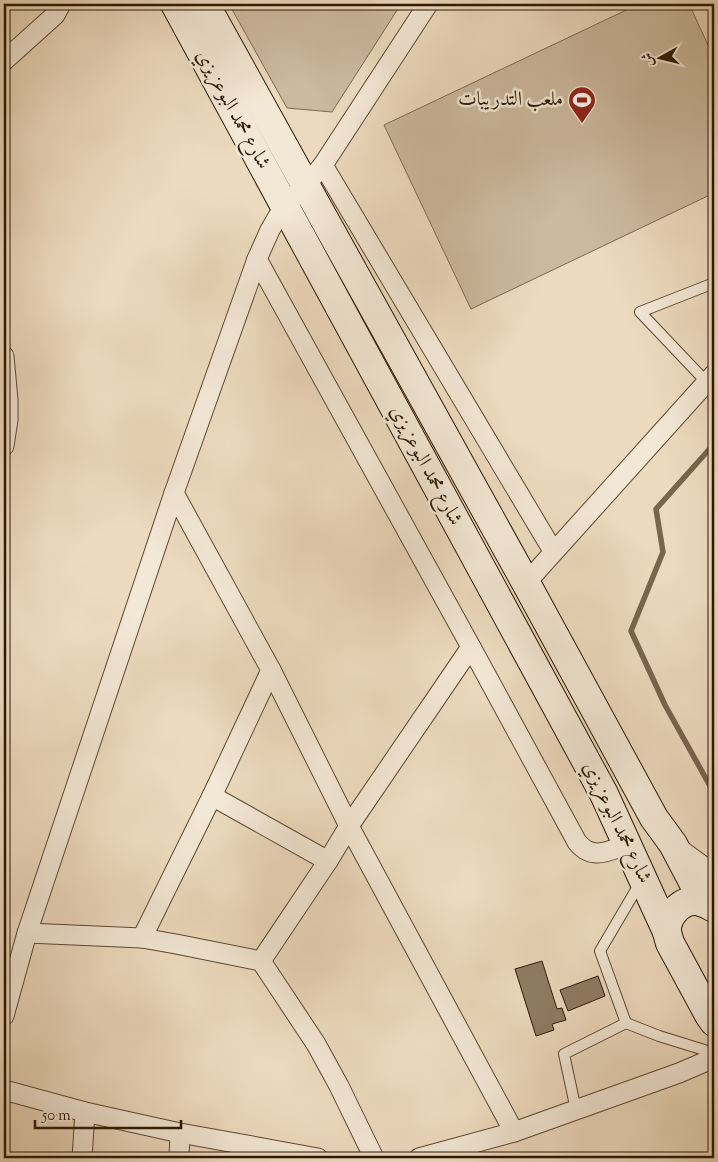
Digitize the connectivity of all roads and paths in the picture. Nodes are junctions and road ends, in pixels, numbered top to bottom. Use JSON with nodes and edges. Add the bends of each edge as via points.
{"nodes":[{"id":1,"x":61,"y":4,"type":"edge"},
{"id":2,"x":174,"y":4,"type":"edge"},
{"id":3,"x":205,"y":4,"type":"edge"},
{"id":4,"x":428,"y":4,"type":"edge"},
{"id":5,"x":4,"y":60,"type":"edge"},
{"id":6,"x":323,"y":165,"type":"junction"},
{"id":7,"x":305,"y":186,"type":"junction"},
{"id":8,"x":284,"y":206,"type":"junction"},
{"id":9,"x":257,"y":260,"type":"junction"},
{"id":10,"x":714,"y":283,"type":"edge"},
{"id":11,"x":4,"y":356,"type":"edge"},
{"id":12,"x":712,"y":382,"type":"edge"},
{"id":13,"x":4,"y":446,"type":"edge"},
{"id":14,"x":174,"y":493,"type":"junction"},
{"id":15,"x":553,"y":551,"type":"junction"},
{"id":16,"x":526,"y":583,"type":"junction"},
{"id":17,"x":471,"y":646,"type":"junction"},
{"id":18,"x":271,"y":670,"type":"junction"},
{"id":19,"x":212,"y":796,"type":"junction"},
{"id":20,"x":349,"y":826,"type":"junction"},
{"id":21,"x":628,"y":844,"type":"junction"},
{"id":22,"x":673,"y":844,"type":"junction"},
{"id":23,"x":328,"y":861,"type":"junction"},
{"id":24,"x":714,"y":874,"type":"edge"},
{"id":25,"x":643,"y":879,"type":"junction"},
{"id":26,"x":709,"y":906,"type":"edge"},
{"id":27,"x":667,"y":932,"type":"junction"},
{"id":28,"x":27,"y":933,"type":"junction"},
{"id":29,"x":142,"y":938,"type":"junction"},
{"id":30,"x":261,"y":961,"type":"junction"},
{"id":31,"x":4,"y":1016,"type":"edge"},
{"id":32,"x":714,"y":1022,"type":"edge"},
{"id":33,"x":626,"y":1023,"type":"junction"},
{"id":34,"x":714,"y":1053,"type":"edge"},
{"id":35,"x":714,"y":1058,"type":"edge"},
{"id":36,"x":4,"y":1090,"type":"edge"},
{"id":37,"x":576,"y":1110,"type":"junction"},
{"id":38,"x":85,"y":1112,"type":"junction"},
{"id":39,"x":180,"y":1132,"type":"junction"},
{"id":40,"x":514,"y":1132,"type":"junction"},
{"id":41,"x":82,"y":1158,"type":"edge"},
{"id":42,"x":179,"y":1158,"type":"edge"},
{"id":43,"x":318,"y":1158,"type":"edge"},
{"id":44,"x":374,"y":1158,"type":"edge"},
{"id":45,"x":419,"y":1158,"type":"edge"}],
"edges":[{"from":1,"to":5,"type":"street","via":[[55,15]]},
{"from":2,"to":8,"type":"main road","name":"شارع محمد البوعزيزي"},
{"from":3,"to":7,"type":"main road","name":"شارع محمد البوعزيزي"},
{"from":4,"to":6,"type":"street"},
{"from":6,"to":7,"type":"street"},
{"from":6,"to":15,"type":"street"},
{"from":7,"to":8,"type":"street"},
{"from":7,"to":16,"type":"main road","name":"شارع محمد البوعزيزي"},
{"from":8,"to":9,"type":"street"},
{"from":8,"to":21,"type":"main road","name":"شارع محمد البوعزيزي"},
{"from":9,"to":14,"type":"street"},
{"from":9,"to":17,"type":"street"},
{"from":10,"to":12,"type":"lane","via":[[640,312]]},
{"from":11,"to":13,"type":"street","via":[[8,400]]},
{"from":12,"to":15,"type":"street"},
{"from":14,"to":18,"type":"street"},
{"from":14,"to":28,"type":"street"},
{"from":15,"to":16,"type":"street"},
{"from":16,"to":22,"type":"main road","name":"شارع محمد البوعزيزي","via":[[654,818]]},
{"from":17,"to":20,"type":"street"},
{"from":17,"to":21,"type":"street","via":[[577,842],[585,850],[597,853]]},
{"from":18,"to":19,"type":"street"},
{"from":18,"to":20,"type":"street"},
{"from":19,"to":23,"type":"street"},
{"from":19,"to":29,"type":"street"},
{"from":20,"to":23,"type":"street"},
{"from":20,"to":40,"type":"street"},
{"from":21,"to":25,"type":"main road","name":"شارع محمد البوعزيزي"},
{"from":22,"to":24,"type":"street"},
{"from":22,"to":26,"type":"main road","name":"شارع محمد البوعزيزي"},
{"from":23,"to":30,"type":"street"},
{"from":25,"to":27,"type":"main road","name":"شارع محمد البوعزيزي"},
{"from":25,"to":33,"type":"lane","via":[[600,951]]},
{"from":26,"to":27,"type":"main road","via":[[694,901],[683,904],[674,911]]},
{"from":27,"to":32,"type":"main road","name":"شارع محمد البوعزيزي","via":[[670,944]]},
{"from":28,"to":29,"type":"street"},
{"from":28,"to":31,"type":"street"},
{"from":29,"to":30,"type":"street"},
{"from":30,"to":44,"type":"street","via":[[316,1044]]},
{"from":33,"to":34,"type":"lane"},
{"from":33,"to":37,"type":"lane","via":[[564,1054]]},
{"from":35,"to":37,"type":"street"},
{"from":36,"to":38,"type":"street"},
{"from":37,"to":40,"type":"street"},
{"from":38,"to":39,"type":"street"},
{"from":38,"to":41,"type":"street"},
{"from":39,"to":42,"type":"street"},
{"from":39,"to":43,"type":"street"},
{"from":40,"to":45,"type":"street"}]}
